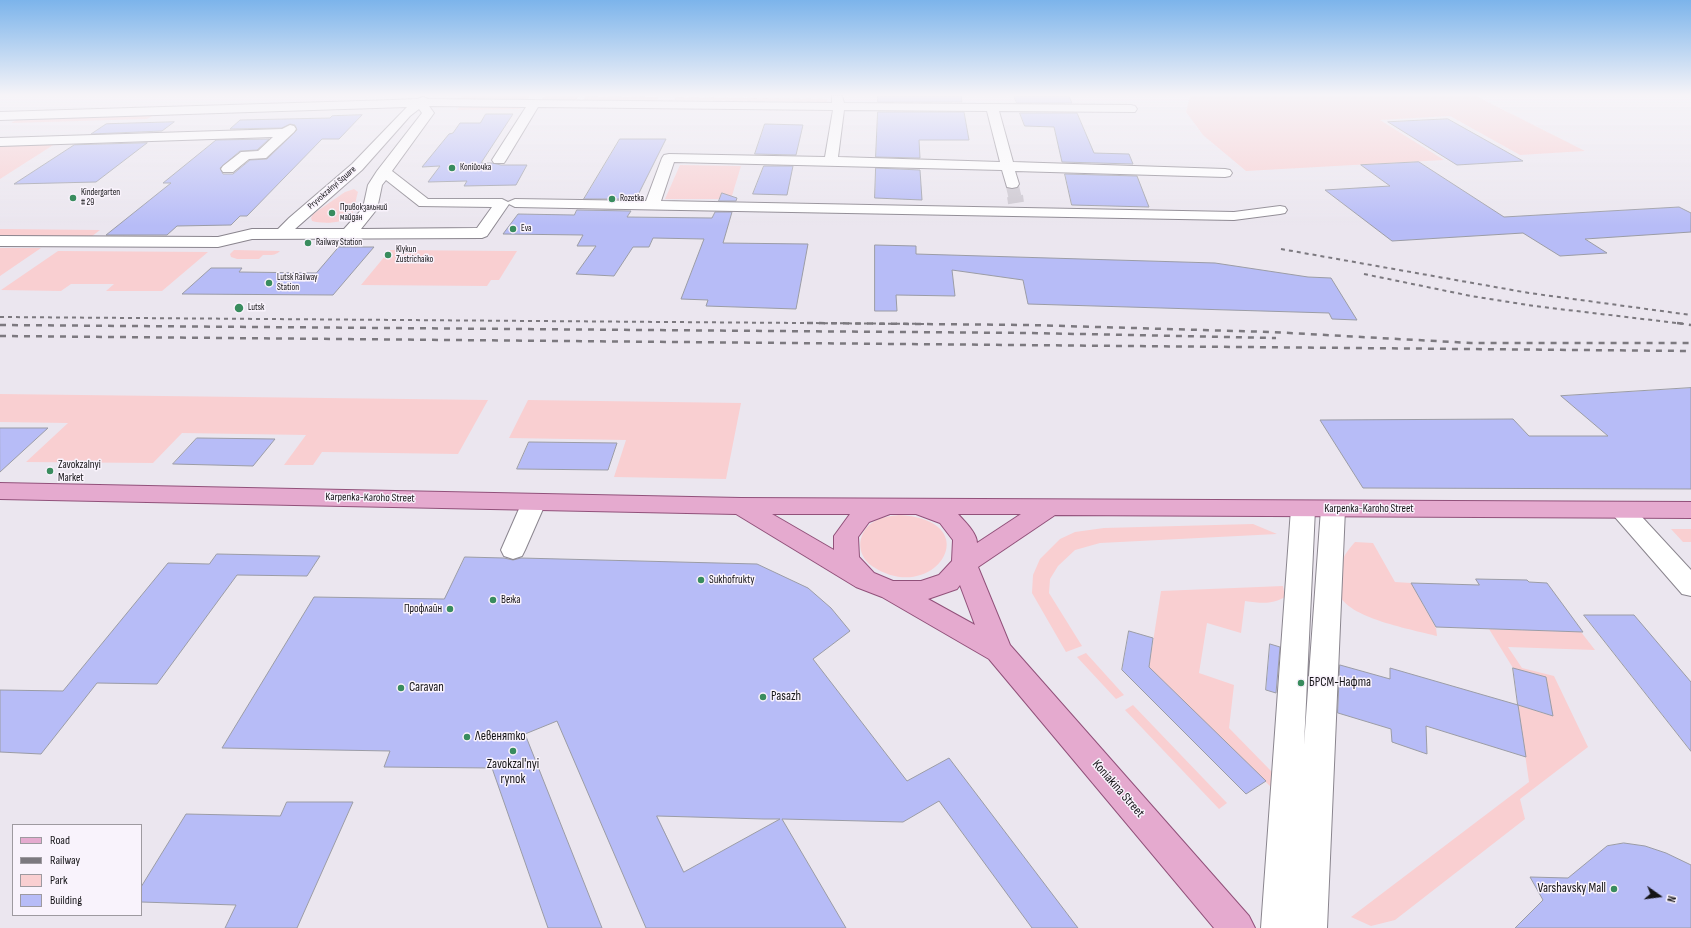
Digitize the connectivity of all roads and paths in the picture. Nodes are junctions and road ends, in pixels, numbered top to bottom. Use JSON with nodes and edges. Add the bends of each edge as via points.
{"nodes":[{"id":1,"x":86,"y":139,"type":"edge"},
{"id":2,"x":279,"y":139,"type":"edge"},
{"id":3,"x":382,"y":139,"type":"edge"},
{"id":4,"x":408,"y":139,"type":"edge"},
{"id":5,"x":512,"y":139,"type":"edge"},
{"id":6,"x":834,"y":139,"type":"edge"},
{"id":7,"x":1001,"y":139,"type":"edge"},
{"id":8,"x":0,"y":142,"type":"edge"},
{"id":9,"x":499,"y":160,"type":"dead end"},
{"id":10,"x":831,"y":161,"type":"junction"},
{"id":11,"x":1008,"y":165,"type":"junction"},
{"id":12,"x":228,"y":170,"type":"dead end"},
{"id":13,"x":384,"y":170,"type":"junction"},
{"id":14,"x":1225,"y":173,"type":"dead end"},
{"id":15,"x":1012,"y":184,"type":"tunnel mouth"},
{"id":16,"x":515,"y":203,"type":"dead end"},
{"id":17,"x":652,"y":206,"type":"junction"},
{"id":18,"x":1280,"y":210,"type":"dead end"},
{"id":19,"x":282,"y":234,"type":"junction"},
{"id":20,"x":349,"y":234,"type":"junction"},
{"id":21,"x":0,"y":241,"type":"edge"},
{"id":22,"x":0,"y":491,"type":"edge"},
{"id":23,"x":534,"y":502,"type":"junction"},
{"id":24,"x":740,"y":506,"type":"junction"},
{"id":25,"x":888,"y":506,"type":"junction"},
{"id":26,"x":918,"y":506,"type":"junction"},
{"id":27,"x":1048,"y":508,"type":"junction"},
{"id":28,"x":1303,"y":509,"type":"junction"},
{"id":29,"x":1333,"y":509,"type":"junction"},
{"id":30,"x":1622,"y":510,"type":"junction"},
{"id":31,"x":1691,"y":510,"type":"edge"},
{"id":32,"x":513,"y":550,"type":"dead end"},
{"id":33,"x":1300,"y":560,"type":"junction"},
{"id":34,"x":1330,"y":561,"type":"junction"},
{"id":35,"x":964,"y":564,"type":"junction"},
{"id":36,"x":865,"y":580,"type":"junction"},
{"id":37,"x":1691,"y":587,"type":"edge"},
{"id":38,"x":891,"y":590,"type":"junction"},
{"id":39,"x":999,"y":651,"type":"junction"},
{"id":40,"x":1237,"y":928,"type":"edge"},
{"id":41,"x":1279,"y":928,"type":"edge"},
{"id":42,"x":1309,"y":928,"type":"edge"}],
"edges":[{"from":1,"to":8,"type":"street"},
{"from":2,"to":12,"type":"street","via":[[260,155],[246,155]]},
{"from":3,"to":19,"type":"street","name":"Pryvokzalnyi Square","via":[[357,167]]},
{"from":4,"to":13,"type":"street"},
{"from":5,"to":9,"type":"street"},
{"from":6,"to":10,"type":"street"},
{"from":7,"to":11,"type":"street"},
{"from":10,"to":11,"type":"street"},
{"from":10,"to":17,"type":"street","via":[[670,158]]},
{"from":11,"to":14,"type":"street"},
{"from":11,"to":15,"type":"street"},
{"from":13,"to":20,"type":"street","via":[[375,184],[370,209]]},
{"from":13,"to":20,"type":"street","via":[[424,204],[502,203],[482,233]]},
{"from":16,"to":17,"type":"street"},
{"from":17,"to":18,"type":"street","via":[[1017,207],[1234,216]]},
{"from":19,"to":20,"type":"street"},
{"from":19,"to":21,"type":"street","via":[[252,234],[218,242]]},
{"from":22,"to":23,"type":"main road","name":"Karpenka-Karoho Street"},
{"from":23,"to":24,"type":"main road","name":"Karpenka-Karoho Street"},
{"from":23,"to":32,"type":"street"},
{"from":24,"to":25,"type":"main road","name":"Karpenka-Karoho Street"},
{"from":24,"to":36,"type":"main road"},
{"from":25,"to":26,"type":"main road"},
{"from":25,"to":36,"type":"main road","via":[[861,516],[846,536],[847,559]]},
{"from":26,"to":27,"type":"main road","name":"Karpenka-Karoho Street"},
{"from":26,"to":35,"type":"main road","via":[[948,517],[965,539]]},
{"from":27,"to":28,"type":"main road","name":"Karpenka-Karoho Street"},
{"from":27,"to":35,"type":"main road"},
{"from":28,"to":29,"type":"main road","name":"Karpenka-Karoho Street"},
{"from":28,"to":33,"type":"street"},
{"from":29,"to":30,"type":"main road","name":"Karpenka-Karoho Street"},
{"from":29,"to":34,"type":"street"},
{"from":30,"to":31,"type":"main road","name":"Karpenka-Karoho Street"},
{"from":30,"to":37,"type":"street"},
{"from":33,"to":34,"type":"street"},
{"from":33,"to":41,"type":"street"},
{"from":34,"to":42,"type":"street"},
{"from":35,"to":38,"type":"main road","via":[[948,582],[922,591]]},
{"from":35,"to":39,"type":"main road"},
{"from":36,"to":38,"type":"main road"},
{"from":38,"to":39,"type":"main road"},
{"from":39,"to":40,"type":"main road","name":"Koniakina Street"}]}
